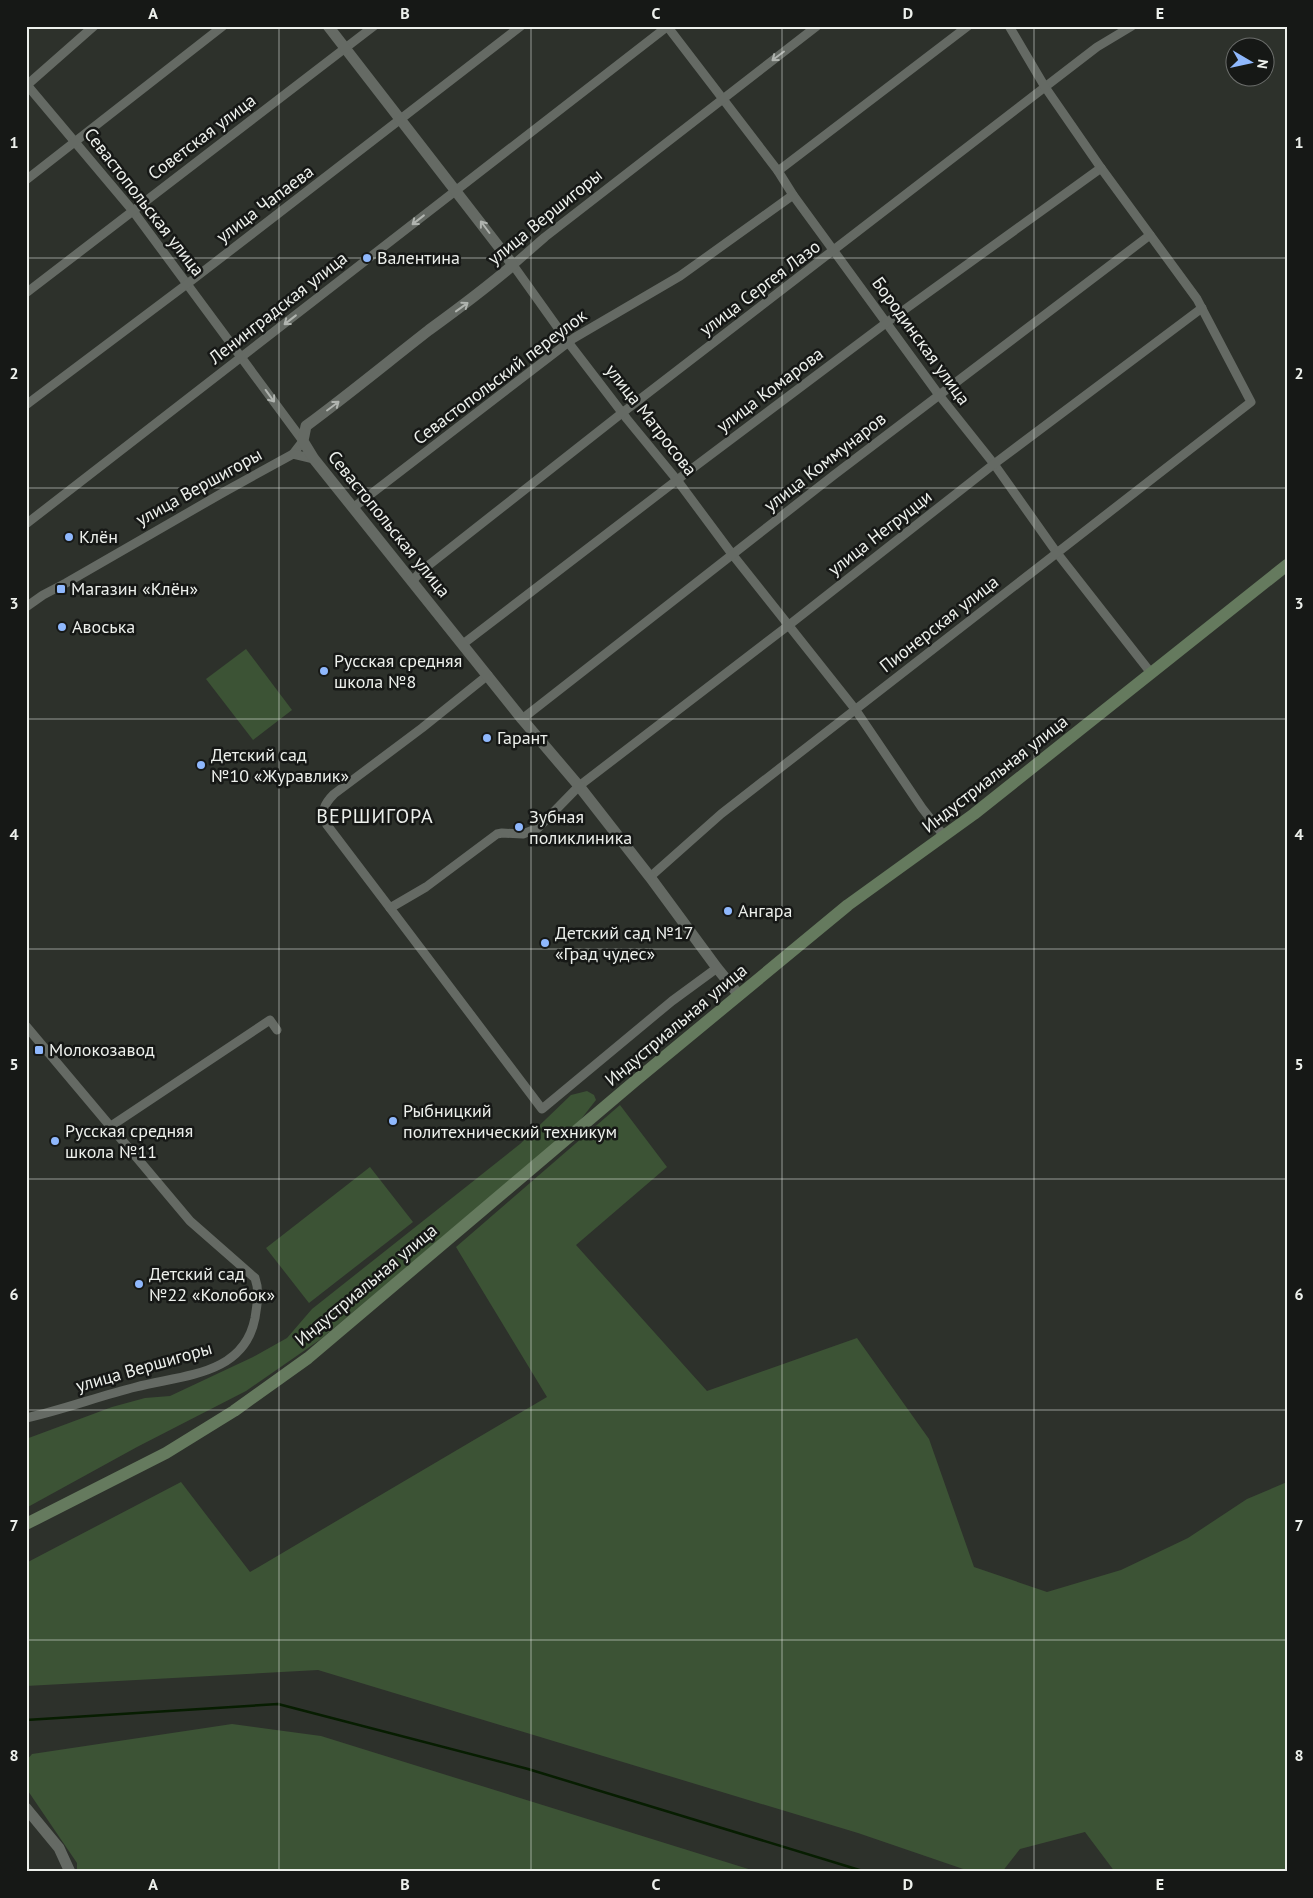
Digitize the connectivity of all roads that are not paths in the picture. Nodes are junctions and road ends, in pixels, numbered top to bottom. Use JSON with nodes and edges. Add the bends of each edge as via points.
{"nodes":[{"id":1,"x":94,"y":26,"type":"edge"},
{"id":2,"x":223,"y":26,"type":"edge"},
{"id":3,"x":328,"y":26,"type":"edge"},
{"id":4,"x":374,"y":26,"type":"edge"},
{"id":5,"x":521,"y":26,"type":"edge"},
{"id":6,"x":668,"y":26,"type":"edge"},
{"id":7,"x":817,"y":26,"type":"edge"},
{"id":8,"x":968,"y":26,"type":"edge"},
{"id":9,"x":1009,"y":26,"type":"edge"},
{"id":10,"x":1132,"y":26,"type":"edge"},
{"id":11,"x":346,"y":48,"type":"junction"},
{"id":12,"x":1045,"y":87,"type":"junction"},
{"id":13,"x":723,"y":98,"type":"junction"},
{"id":14,"x":400,"y":119,"type":"junction"},
{"id":15,"x":76,"y":142,"type":"junction"},
{"id":16,"x":1101,"y":168,"type":"junction"},
{"id":17,"x":778,"y":171,"type":"junction"},
{"id":18,"x":26,"y":180,"type":"edge"},
{"id":19,"x":456,"y":190,"type":"junction"},
{"id":20,"x":793,"y":195,"type":"junction"},
{"id":21,"x":133,"y":211,"type":"junction"},
{"id":22,"x":1150,"y":235,"type":"junction"},
{"id":23,"x":835,"y":250,"type":"junction"},
{"id":24,"x":514,"y":265,"type":"junction"},
{"id":25,"x":187,"y":284,"type":"junction"},
{"id":26,"x":26,"y":293,"type":"edge"},
{"id":27,"x":1202,"y":308,"type":"junction"},
{"id":28,"x":886,"y":323,"type":"junction"},
{"id":29,"x":568,"y":342,"type":"junction"},
{"id":30,"x":241,"y":357,"type":"junction"},
{"id":31,"x":939,"y":395,"type":"junction"},
{"id":32,"x":26,"y":405,"type":"edge"},
{"id":33,"x":622,"y":413,"type":"junction"},
{"id":34,"x":303,"y":441,"type":"junction"},
{"id":35,"x":293,"y":454,"type":"junction"},
{"id":36,"x":314,"y":458,"type":"junction"},
{"id":37,"x":994,"y":464,"type":"junction"},
{"id":38,"x":677,"y":480,"type":"junction"},
{"id":39,"x":354,"y":507,"type":"junction"},
{"id":40,"x":26,"y":524,"type":"edge"},
{"id":41,"x":1058,"y":553,"type":"junction"},
{"id":42,"x":732,"y":554,"type":"junction"},
{"id":43,"x":1287,"y":565,"type":"edge"},
{"id":44,"x":412,"y":582,"type":"junction"},
{"id":45,"x":26,"y":607,"type":"edge"},
{"id":46,"x":789,"y":625,"type":"junction"},
{"id":47,"x":464,"y":644,"type":"junction"},
{"id":48,"x":1151,"y":673,"type":"junction"},
{"id":49,"x":488,"y":675,"type":"junction"},
{"id":50,"x":855,"y":709,"type":"junction"},
{"id":51,"x":522,"y":718,"type":"junction"},
{"id":52,"x":579,"y":786,"type":"junction"},
{"id":53,"x":944,"y":836,"type":"junction"},
{"id":54,"x":650,"y":877,"type":"junction"},
{"id":55,"x":390,"y":908,"type":"junction"},
{"id":56,"x":717,"y":968,"type":"junction"},
{"id":57,"x":740,"y":995,"type":"junction"},
{"id":58,"x":26,"y":1026,"type":"edge"},
{"id":59,"x":277,"y":1030,"type":"dead end"},
{"id":60,"x":111,"y":1126,"type":"junction"},
{"id":61,"x":26,"y":1418,"type":"edge"},
{"id":62,"x":26,"y":1524,"type":"edge"},
{"id":63,"x":26,"y":1808,"type":"edge"},
{"id":64,"x":70,"y":1872,"type":"edge"}],
"edges":[{"from":1,"to":15,"type":"street","name":"Севастопольская улица","via":[[27,85]]},
{"from":2,"to":15,"type":"street"},
{"from":3,"to":11,"type":"street","name":"улица Матросова"},
{"from":4,"to":11,"type":"street","name":"Советская улица"},
{"from":5,"to":14,"type":"street","name":"улица Чапаева"},
{"from":6,"to":13,"type":"street","name":"Бородинская улица"},
{"from":6,"to":19,"type":"street","name":"Ленинградская улица"},
{"from":7,"to":13,"type":"street","name":"улица Вершигоры","one_way":true},
{"from":8,"to":17,"type":"street"},
{"from":9,"to":12,"type":"street"},
{"from":10,"to":12,"type":"street","name":"улица Сергея Лазо"},
{"from":11,"to":14,"type":"street","name":"улица Матросова"},
{"from":11,"to":21,"type":"street","name":"Советская улица"},
{"from":12,"to":16,"type":"street"},
{"from":12,"to":23,"type":"street","name":"улица Сергея Лазо"},
{"from":13,"to":17,"type":"street","name":"Бородинская улица"},
{"from":13,"to":24,"type":"street","name":"улица Вершигоры","via":[[545,237]]},
{"from":14,"to":19,"type":"street","name":"улица Матросова"},
{"from":14,"to":25,"type":"street","name":"улица Чапаева"},
{"from":15,"to":18,"type":"street"},
{"from":15,"to":21,"type":"street","name":"Севастопольская улица"},
{"from":16,"to":22,"type":"street"},
{"from":16,"to":28,"type":"street","name":"улица Комарова"},
{"from":17,"to":20,"type":"street","name":"Бородинская улица"},
{"from":24,"to":19,"type":"street","name":"улица Матросова","one_way":true},
{"from":19,"to":30,"type":"street","name":"Ленинградская улица","one_way":true},
{"from":20,"to":23,"type":"street","name":"Бородинская улица"},
{"from":20,"to":29,"type":"street","name":"Севастопольский переулок","via":[[680,276]]},
{"from":21,"to":25,"type":"street","name":"Севастопольская улица"},
{"from":21,"to":26,"type":"street","name":"Советская улица"},
{"from":22,"to":27,"type":"street"},
{"from":22,"to":31,"type":"street","name":"улица Коммунаров"},
{"from":23,"to":28,"type":"street","name":"Бородинская улица"},
{"from":23,"to":33,"type":"street","name":"улица Сергея Лазо"},
{"from":24,"to":29,"type":"street","name":"улица Матросова"},
{"from":34,"to":24,"type":"street","name":"улица Вершигоры","one_way":true,"via":[[306,426]]},
{"from":25,"to":30,"type":"street","name":"Севастопольская улица"},
{"from":25,"to":32,"type":"street","name":"улица Чапаева"},
{"from":27,"to":37,"type":"street","name":"улица Негруцци"},
{"from":27,"to":41,"type":"street","name":"Пионерская улица","via":[[1251,402]]},
{"from":28,"to":31,"type":"street","name":"Бородинская улица"},
{"from":28,"to":38,"type":"street","name":"улица Комарова"},
{"from":29,"to":33,"type":"street","name":"улица Матросова"},
{"from":29,"to":39,"type":"street","name":"Севастопольский переулок"},
{"from":30,"to":34,"type":"street","name":"Севастопольская улица","one_way":true},
{"from":30,"to":40,"type":"street","name":"Ленинградская улица"},
{"from":31,"to":37,"type":"street","name":"Бородинская улица"},
{"from":31,"to":42,"type":"street","name":"улица Коммунаров"},
{"from":33,"to":38,"type":"street","name":"улица Матросова"},
{"from":33,"to":44,"type":"street","name":"улица Сергея Лазо","via":[[420,572]]},
{"from":34,"to":35,"type":"street"},
{"from":34,"to":36,"type":"street","name":"Севастопольская улица"},
{"from":35,"to":36,"type":"street"},
{"from":35,"to":45,"type":"street","name":"улица Вершигоры"},
{"from":36,"to":39,"type":"street","name":"Севастопольская улица"},
{"from":37,"to":41,"type":"street","name":"Бородинская улица"},
{"from":37,"to":46,"type":"street","name":"улица Негруцци"},
{"from":38,"to":42,"type":"street","name":"улица Матросова"},
{"from":38,"to":47,"type":"street","name":"улица Комарова"},
{"from":39,"to":44,"type":"street","name":"Севастопольская улица"},
{"from":41,"to":48,"type":"street","name":"Бородинская улица"},
{"from":41,"to":50,"type":"street","name":"Пионерская улица"},
{"from":42,"to":46,"type":"street","name":"улица Матросова"},
{"from":42,"to":51,"type":"street","name":"улица Коммунаров"},
{"from":43,"to":48,"type":"main road","name":"Индустриальная улица"},
{"from":44,"to":47,"type":"street","name":"Севастопольская улица"},
{"from":46,"to":50,"type":"street","name":"улица Матросова"},
{"from":46,"to":52,"type":"street","name":"улица Негруцци"},
{"from":47,"to":49,"type":"street","name":"Севастопольская улица"},
{"from":48,"to":53,"type":"main road","name":"Индустриальная улица"},
{"from":49,"to":51,"type":"street","name":"Севастопольская улица"},
{"from":49,"to":55,"type":"street","via":[[334,794],[323,808],[327,825]]},
{"from":50,"to":53,"type":"street","name":"улица Матросова"},
{"from":50,"to":54,"type":"street","name":"Пионерская улица","via":[[722,814]]},
{"from":51,"to":52,"type":"street","name":"Севастопольская улица"},
{"from":52,"to":54,"type":"street","name":"Севастопольская улица"},
{"from":52,"to":55,"type":"street","name":"улица Негруцци","via":[[538,828],[523,834],[497,834],[426,887]]},
{"from":53,"to":57,"type":"main road","name":"Индустриальная улица","via":[[848,905]]},
{"from":54,"to":56,"type":"street","name":"Севастопольская улица"},
{"from":55,"to":56,"type":"street","via":[[542,1109],[672,1001]]},
{"from":56,"to":57,"type":"street","name":"Севастопольская улица"},
{"from":57,"to":62,"type":"main road","name":"Индустриальная улица","via":[[308,1358],[166,1453]]},
{"from":58,"to":60,"type":"street","name":"улица Вершигоры"},
{"from":59,"to":60,"type":"street","via":[[270,1020]]},
{"from":60,"to":61,"type":"street","name":"улица Вершигоры","via":[[190,1220],[255,1278],[259,1288],[250,1336],[233,1357],[211,1368]]},
{"from":63,"to":64,"type":"street","via":[[58,1848]]}]}
